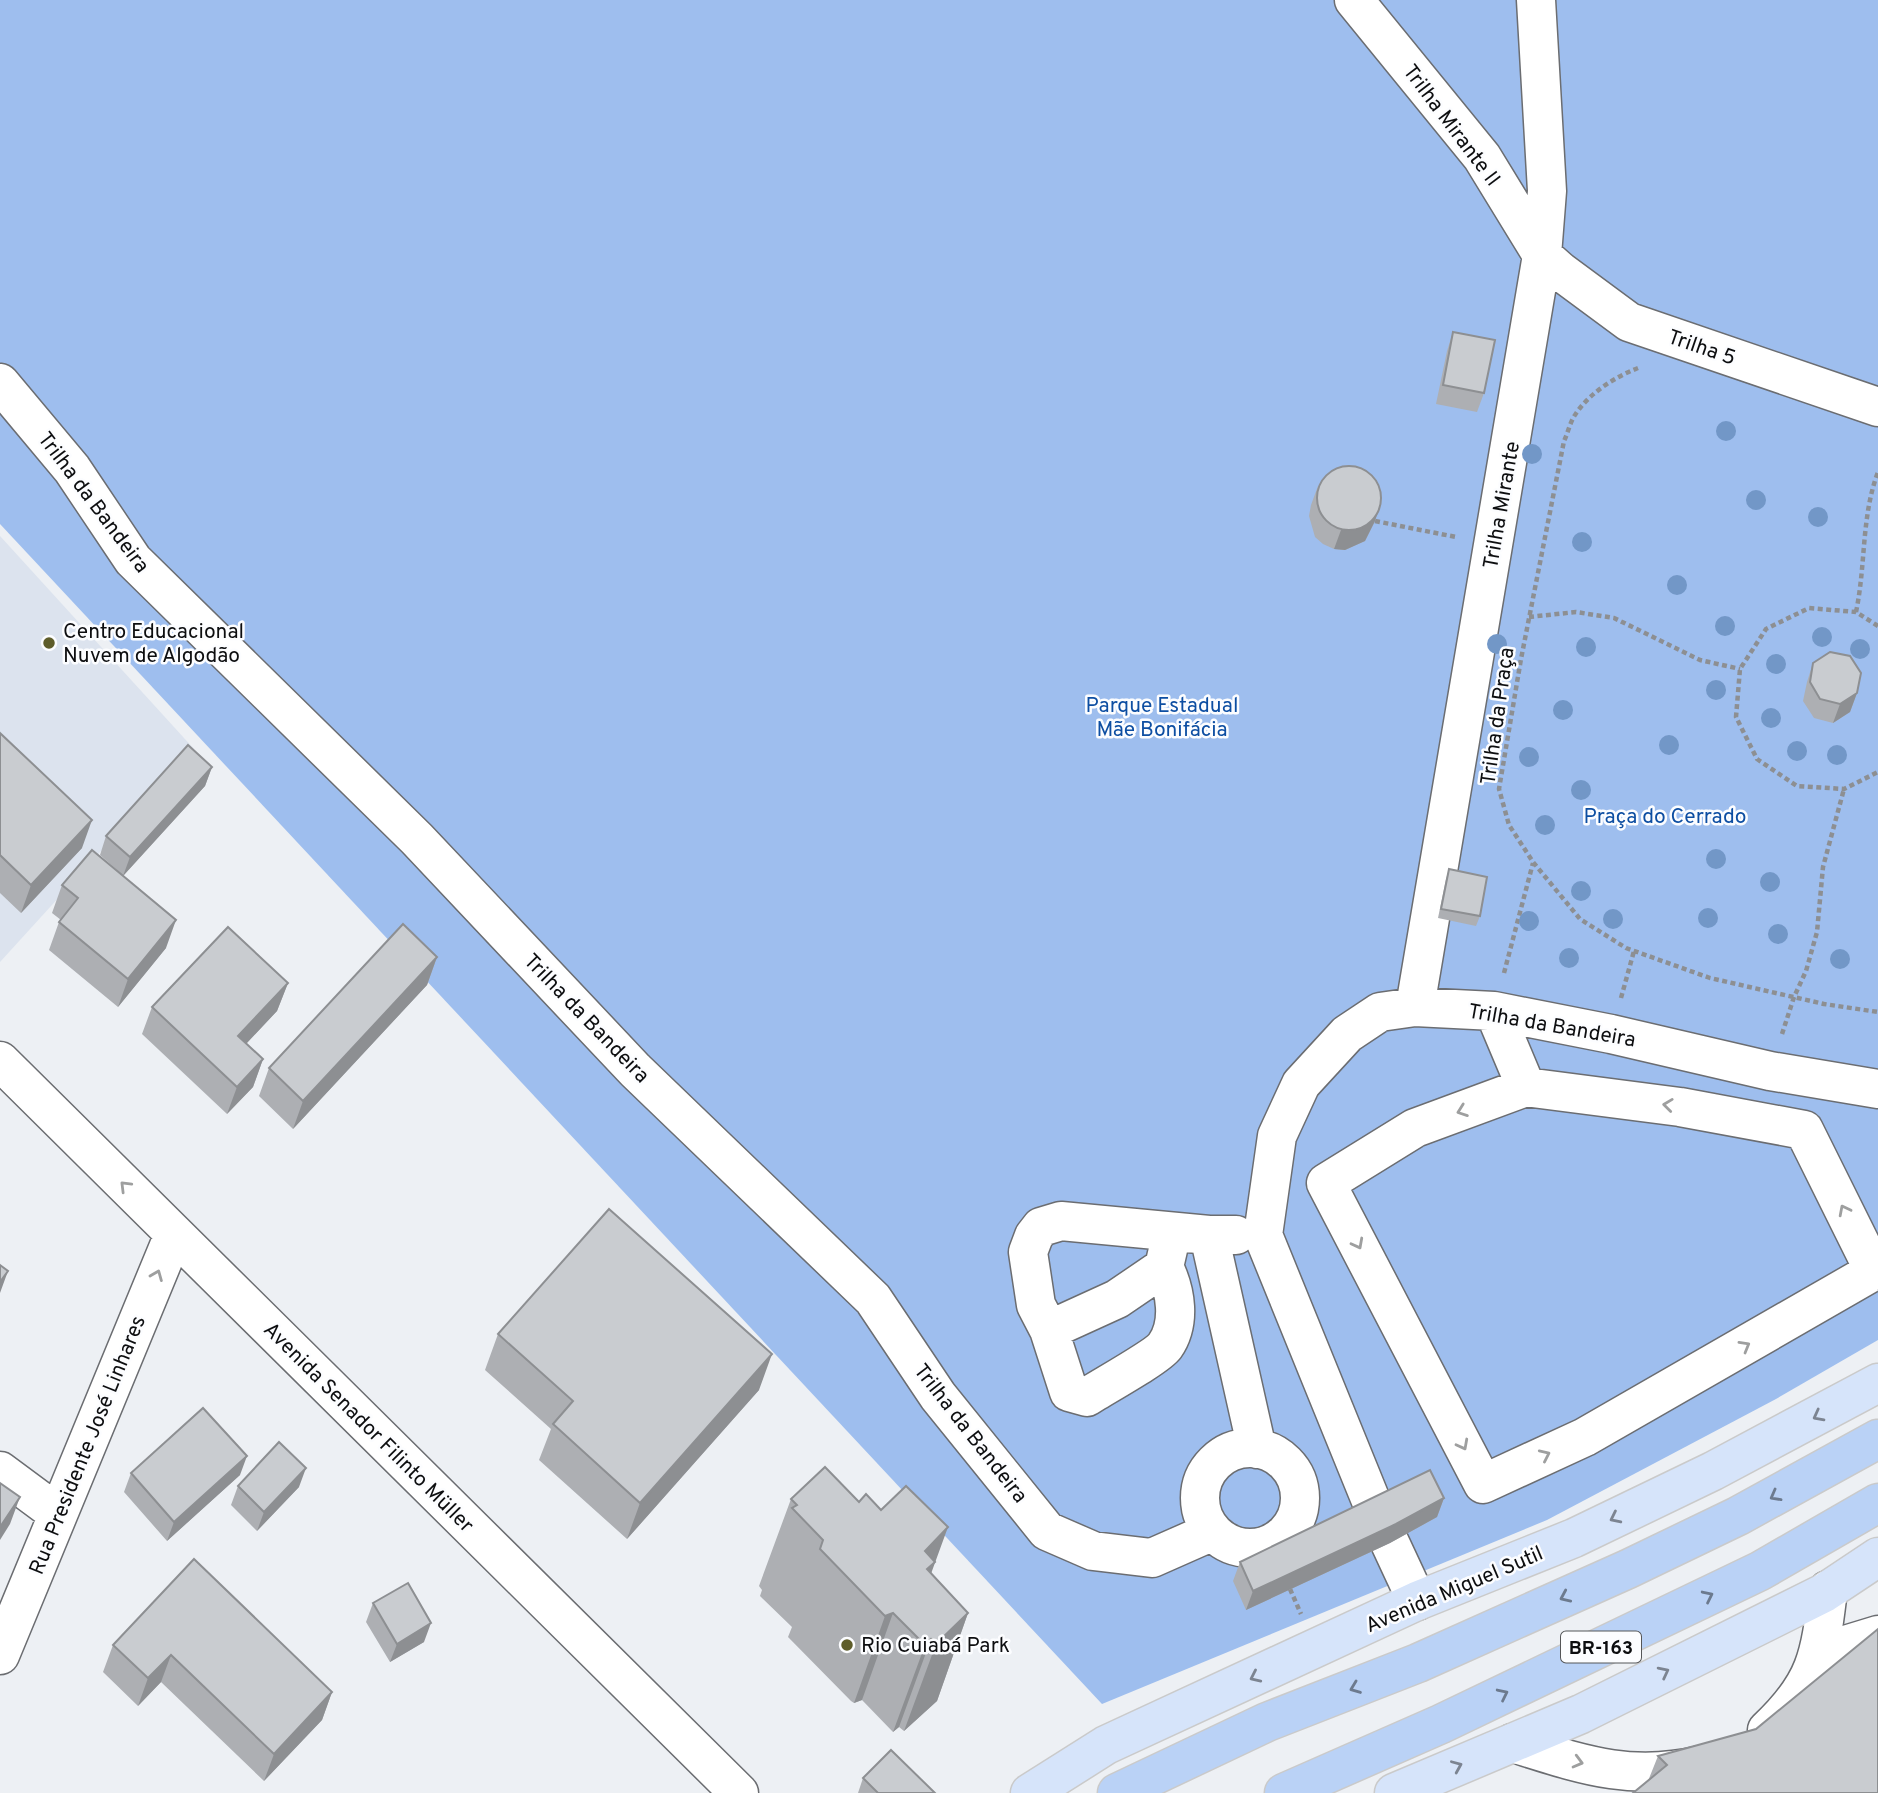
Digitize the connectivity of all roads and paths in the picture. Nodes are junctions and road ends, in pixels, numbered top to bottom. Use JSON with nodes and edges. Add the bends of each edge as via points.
{"nodes":[{"id":1,"x":1354,"y":0,"type":"edge"},
{"id":2,"x":1536,"y":0,"type":"edge"},
{"id":3,"x":1542,"y":255,"type":"junction"},
{"id":4,"x":0,"y":383,"type":"edge"},
{"id":5,"x":1590,"y":400,"type":"dead end"},
{"id":6,"x":1878,"y":407,"type":"edge"},
{"id":7,"x":1878,"y":472,"type":"edge"},
{"id":8,"x":1375,"y":521,"type":"edge"},
{"id":9,"x":1494,"y":544,"type":"junction"},
{"id":10,"x":1856,"y":612,"type":"junction"},
{"id":11,"x":1529,"y":617,"type":"junction"},
{"id":12,"x":1878,"y":626,"type":"edge"},
{"id":13,"x":1740,"y":669,"type":"junction"},
{"id":14,"x":1878,"y":772,"type":"edge"},
{"id":15,"x":1844,"y":789,"type":"junction"},
{"id":16,"x":1533,"y":862,"type":"junction"},
{"id":17,"x":1634,"y":951,"type":"junction"},
{"id":18,"x":1794,"y":997,"type":"junction"},
{"id":19,"x":1415,"y":1007,"type":"junction"},
{"id":20,"x":1494,"y":1011,"type":"junction"},
{"id":21,"x":1878,"y":1012,"type":"edge"},
{"id":22,"x":1611,"y":1034,"type":"junction"},
{"id":23,"x":0,"y":1061,"type":"edge"},
{"id":24,"x":1526,"y":1087,"type":"junction"},
{"id":25,"x":1878,"y":1089,"type":"edge"},
{"id":26,"x":174,"y":1234,"type":"junction"},
{"id":27,"x":1209,"y":1235,"type":"junction"},
{"id":28,"x":1263,"y":1235,"type":"junction"},
{"id":29,"x":1168,"y":1250,"type":"junction"},
{"id":30,"x":1876,"y":1267,"type":"edge"},
{"id":31,"x":1049,"y":1330,"type":"junction"},
{"id":32,"x":1878,"y":1383,"type":"edge"},
{"id":33,"x":1878,"y":1439,"type":"edge"},
{"id":34,"x":1256,"y":1449,"type":"junction"},
{"id":35,"x":0,"y":1471,"type":"edge"},
{"id":36,"x":1878,"y":1503,"type":"edge"},
{"id":37,"x":58,"y":1514,"type":"junction"},
{"id":38,"x":1211,"y":1530,"type":"junction"},
{"id":39,"x":1878,"y":1557,"type":"edge"},
{"id":40,"x":1828,"y":1590,"type":"junction"},
{"id":41,"x":1417,"y":1601,"type":"junction"},
{"id":42,"x":1878,"y":1635,"type":"edge"},
{"id":43,"x":1819,"y":1653,"type":"junction"},
{"id":44,"x":0,"y":1655,"type":"edge"},
{"id":45,"x":1513,"y":1743,"type":"junction"},
{"id":46,"x":739,"y":1793,"type":"edge"},
{"id":47,"x":1031,"y":1793,"type":"edge"},
{"id":48,"x":1117,"y":1793,"type":"edge"},
{"id":49,"x":1284,"y":1793,"type":"edge"},
{"id":50,"x":1394,"y":1793,"type":"edge"}],
"edges":[{"from":1,"to":3,"type":"street","name":"Trilha Mirante II","via":[[1482,157]]},
{"from":2,"to":3,"type":"street","name":"Trilha Mirante","via":[[1547,191]]},
{"from":3,"to":6,"type":"street","name":"Trilha 5","via":[[1629,322]]},
{"from":3,"to":9,"type":"street","name":"Trilha Mirante"},
{"from":4,"to":38,"type":"street","name":"Trilha da Bandeira","via":[[72,469],[134,560],[417,839],[635,1070],[873,1299],[938,1396],[1047,1531],[1093,1551],[1152,1558]]},
{"from":5,"to":11,"type":"path","name":"Trilha da Praça","via":[[1575,415],[1564,441]]},
{"from":7,"to":10,"type":"path"},
{"from":8,"to":9,"type":"path"},
{"from":9,"to":19,"type":"street","name":"Trilha Mirante"},
{"from":10,"to":12,"type":"path"},
{"from":10,"to":13,"type":"path","via":[[1809,608],[1766,629]]},
{"from":11,"to":13,"type":"path","via":[[1576,612],[1614,618],[1700,660]]},
{"from":11,"to":16,"type":"path","name":"Trilha da Praça","via":[[1499,789],[1509,825]]},
{"from":13,"to":15,"type":"path","via":[[1736,717],[1757,759],[1797,786]]},
{"from":14,"to":15,"type":"path"},
{"from":15,"to":18,"type":"path","via":[[1823,867],[1817,932]]},
{"from":16,"to":17,"type":"path","name":"Trilha da Praça","via":[[1580,919]]},
{"from":16,"to":20,"type":"path"},
{"from":17,"to":18,"type":"path","name":"Trilha da Praça","via":[[1710,978]]},
{"from":17,"to":22,"type":"path"},
{"from":18,"to":21,"type":"path","name":"Trilha da Praça"},
{"from":19,"to":20,"type":"street","name":"Trilha da Bandeira"},
{"from":19,"to":28,"type":"street","name":"Trilha da Bandeira","via":[[1380,1012],[1346,1034],[1301,1084],[1277,1136]]},
{"from":20,"to":22,"type":"street","name":"Trilha da Bandeira"},
{"from":20,"to":24,"type":"street"},
{"from":22,"to":25,"type":"street","name":"Trilha da Bandeira","via":[[1770,1071]]},
{"from":26,"to":23,"type":"street","name":"Avenida Senador Filinto Müller","one_way":true},
{"from":30,"to":24,"type":"street","one_way":true,"via":[[1804,1130],[1681,1107]]},
{"from":24,"to":30,"type":"street","one_way":true,"via":[[1415,1128],[1326,1183],[1483,1484],[1585,1437]]},
{"from":37,"to":26,"type":"street","name":"Rua Presidente José Linhares","one_way":true},
{"from":26,"to":46,"type":"street","name":"Avenida Senador Filinto Müller"},
{"from":27,"to":28,"type":"street"},
{"from":27,"to":29,"type":"street"},
{"from":27,"to":34,"type":"street"},
{"from":28,"to":41,"type":"street"},
{"from":29,"to":31,"type":"street","via":[[1117,1299]]},
{"from":29,"to":31,"type":"street","via":[[1061,1221],[1041,1227],[1028,1252],[1036,1305]]},
{"from":29,"to":31,"type":"street","via":[[1175,1315],[1164,1348],[1087,1397],[1069,1392]]},
{"from":32,"to":41,"type":"main road","name":"Avenida Miguel Sutil","one_way":true,"via":[[1574,1538]]},
{"from":33,"to":48,"type":"highway","number":"BR-163","one_way":true,"via":[[1738,1517],[1628,1569],[1418,1663],[1267,1722]]},
{"from":34,"to":38,"type":"street","via":[[1239,1449],[1219,1458],[1205,1476],[1199,1498]]},
{"from":34,"to":38,"type":"street","via":[[1282,1459],[1295,1476],[1300,1499],[1296,1521],[1281,1538],[1261,1548],[1238,1548]]},
{"from":35,"to":37,"type":"street"},
{"from":49,"to":36,"type":"highway","number":"BR-163","one_way":true,"via":[[1441,1724],[1760,1571]]},
{"from":37,"to":44,"type":"street","name":"Rua Presidente José Linhares"},
{"from":39,"to":40,"type":"main road"},
{"from":40,"to":43,"type":"street"},
{"from":45,"to":40,"type":"main road","one_way":true,"via":[[1581,1714]]},
{"from":41,"to":47,"type":"main road","name":"Avenida Miguel Sutil","one_way":true,"via":[[1106,1745]]},
{"from":42,"to":43,"type":"street"},
{"from":45,"to":43,"type":"street","one_way":true,"via":[[1631,1773],[1707,1763],[1761,1735],[1789,1709]]},
{"from":50,"to":45,"type":"main road","one_way":true}]}
